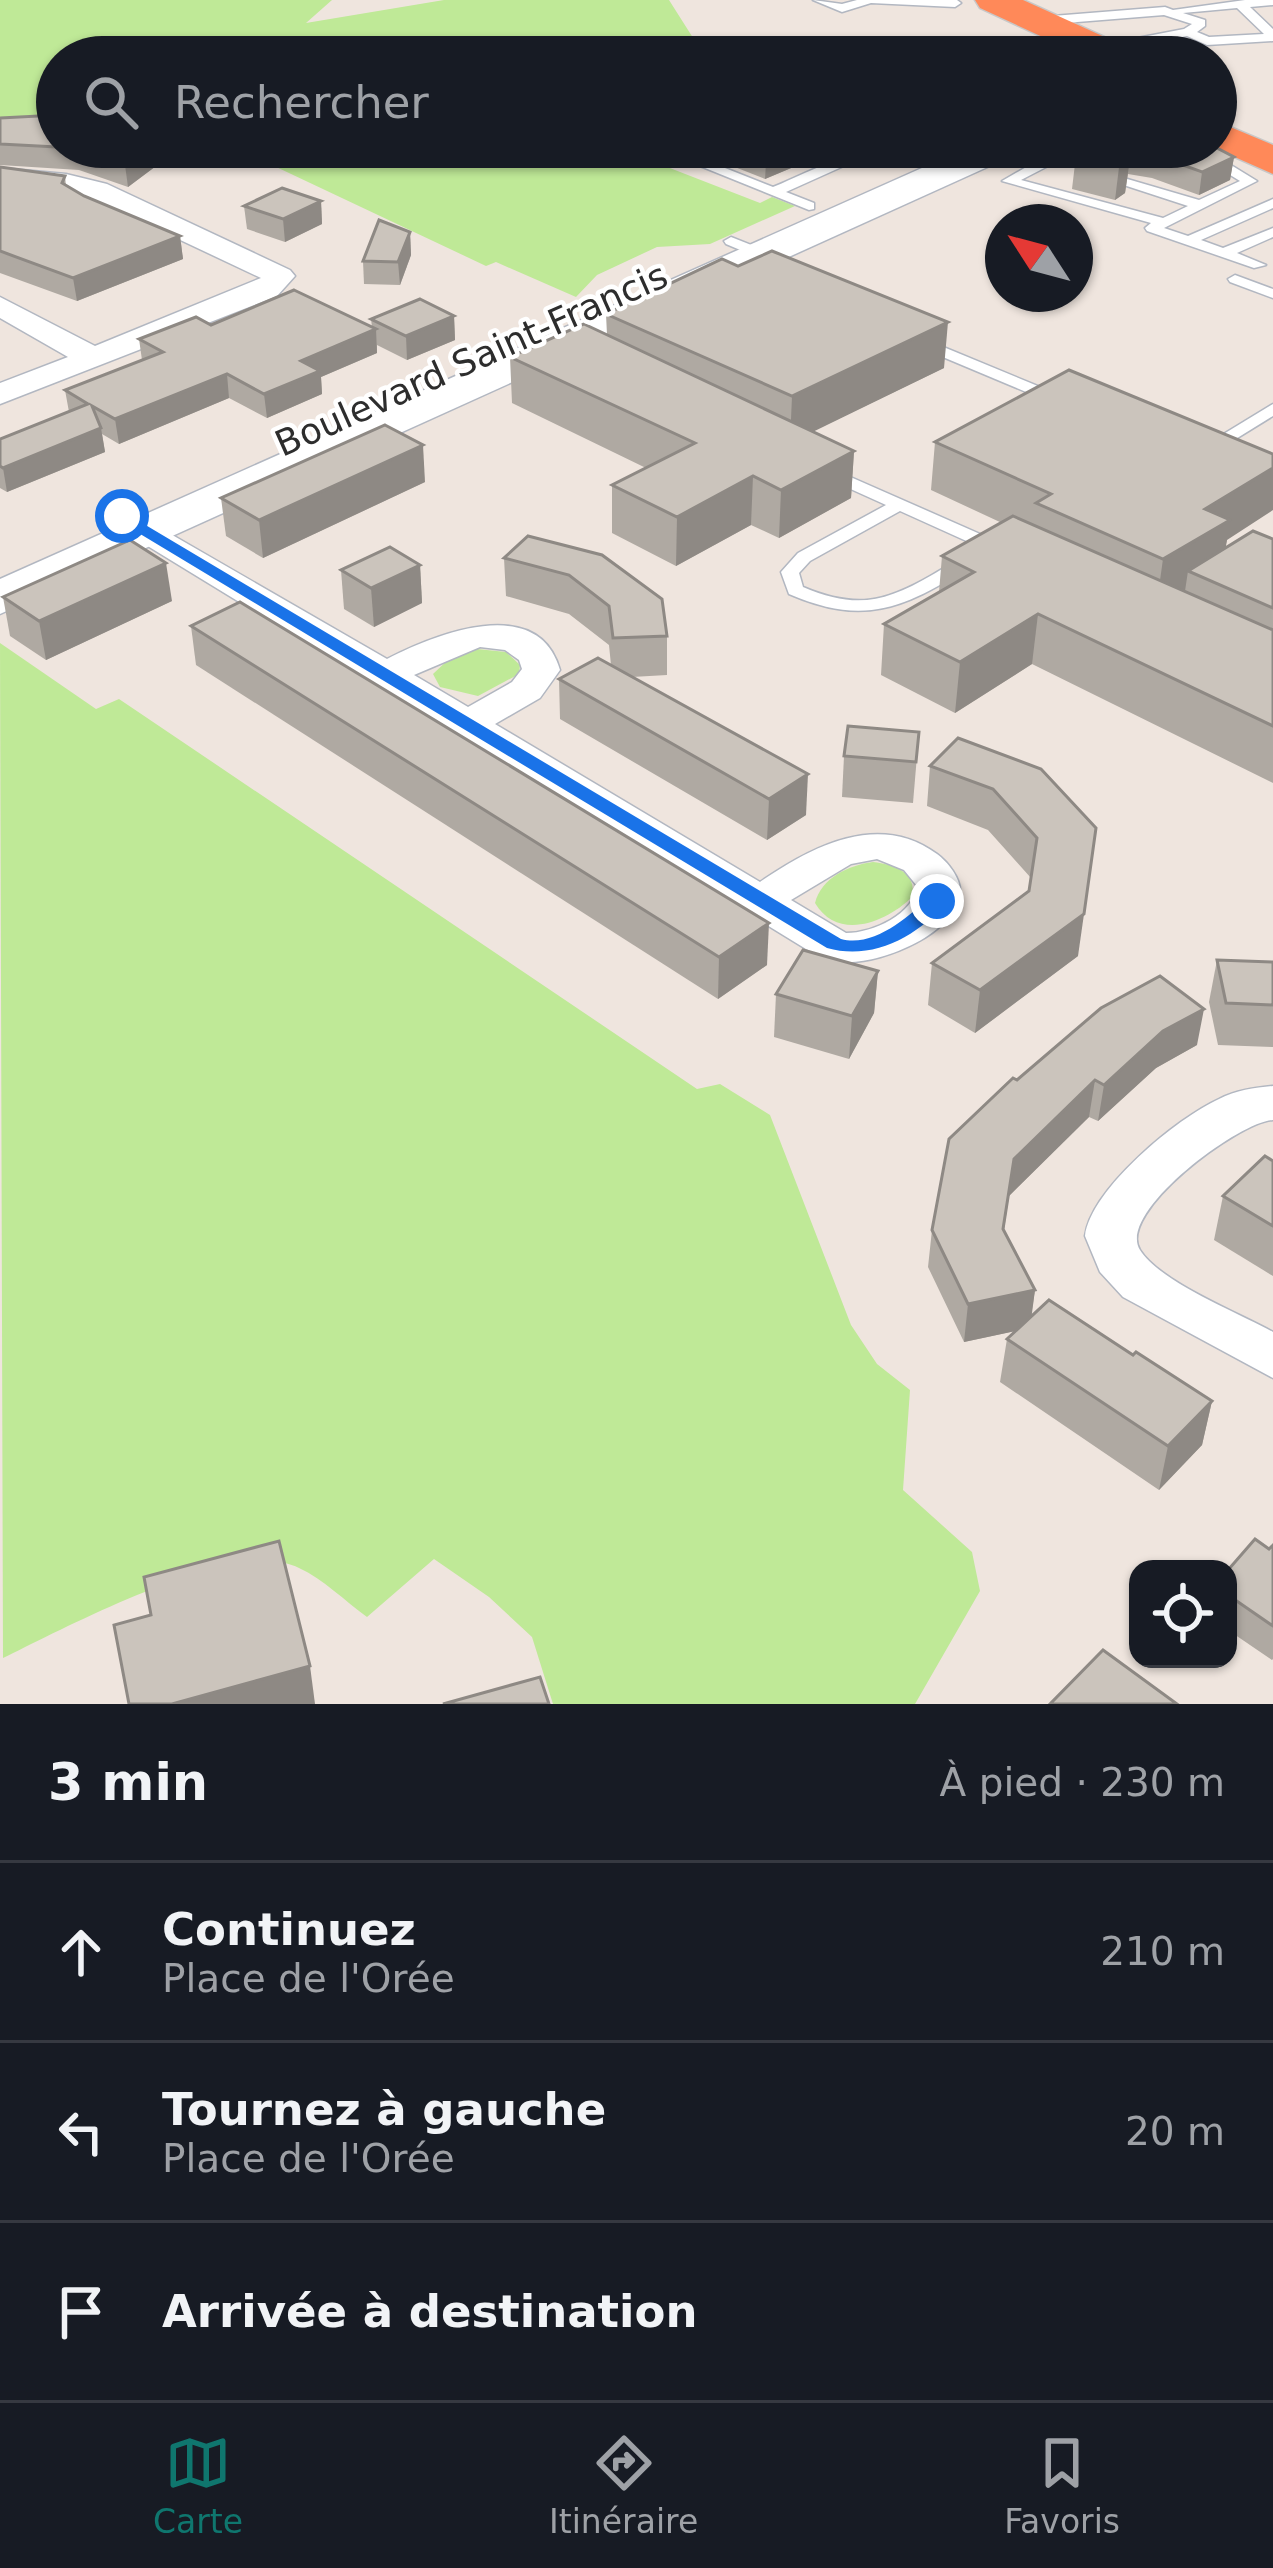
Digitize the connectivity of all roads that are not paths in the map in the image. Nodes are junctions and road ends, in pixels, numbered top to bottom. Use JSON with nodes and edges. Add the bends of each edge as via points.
{"nodes":[{"id":1,"x":819,"y":0,"type":"edge"},
{"id":2,"x":871,"y":0,"type":"edge"},
{"id":3,"x":1272,"y":0,"type":"edge"},
{"id":4,"x":966,"y":1,"type":"edge"},
{"id":5,"x":1240,"y":4,"type":"junction"},
{"id":6,"x":896,"y":9,"type":"edge"},
{"id":7,"x":1174,"y":11,"type":"junction"},
{"id":8,"x":1187,"y":32,"type":"junction"},
{"id":9,"x":1031,"y":36,"type":"edge"},
{"id":10,"x":1085,"y":36,"type":"edge"},
{"id":11,"x":1172,"y":36,"type":"edge"},
{"id":12,"x":1198,"y":36,"type":"edge"},
{"id":13,"x":1273,"y":36,"type":"edge"},
{"id":14,"x":1237,"y":38,"type":"edge"},
{"id":15,"x":1237,"y":159,"type":"edge"},
{"id":16,"x":715,"y":168,"type":"edge"},
{"id":17,"x":876,"y":168,"type":"edge"},
{"id":18,"x":893,"y":168,"type":"edge"},
{"id":19,"x":1007,"y":168,"type":"edge"},
{"id":20,"x":1037,"y":168,"type":"edge"},
{"id":21,"x":1037,"y":168,"type":"edge"},
{"id":22,"x":1048,"y":168,"type":"edge"},
{"id":23,"x":1043,"y":170,"type":"junction"},
{"id":24,"x":1146,"y":174,"type":"edge"},
{"id":25,"x":0,"y":176,"type":"edge"},
{"id":26,"x":1124,"y":181,"type":"junction"},
{"id":27,"x":793,"y":198,"type":"junction"},
{"id":28,"x":1118,"y":198,"type":"dead end"},
{"id":29,"x":1273,"y":202,"type":"edge"},
{"id":30,"x":1197,"y":205,"type":"junction"},
{"id":31,"x":1180,"y":213,"type":"junction"},
{"id":32,"x":1249,"y":214,"type":"junction"},
{"id":33,"x":1162,"y":221,"type":"junction"},
{"id":34,"x":1273,"y":228,"type":"edge"},
{"id":35,"x":1190,"y":240,"type":"junction"},
{"id":36,"x":758,"y":252,"type":"junction"},
{"id":37,"x":1226,"y":253,"type":"junction"},
{"id":38,"x":1259,"y":265,"type":"dead end"},
{"id":39,"x":1235,"y":279,"type":"dead end"},
{"id":40,"x":1273,"y":294,"type":"edge"},
{"id":41,"x":0,"y":307,"type":"edge"},
{"id":42,"x":908,"y":338,"type":"edge"},
{"id":43,"x":93,"y":358,"type":"junction"},
{"id":44,"x":0,"y":394,"type":"edge"},
{"id":45,"x":1073,"y":406,"type":"edge"},
{"id":46,"x":1273,"y":409,"type":"edge"},
{"id":47,"x":808,"y":463,"type":"edge"},
{"id":48,"x":1215,"y":464,"type":"edge"},
{"id":49,"x":900,"y":504,"type":"junction"},
{"id":50,"x":135,"y":524,"type":"junction"},
{"id":51,"x":992,"y":545,"type":"junction"},
{"id":52,"x":1013,"y":555,"type":"edge"},
{"id":53,"x":0,"y":571,"type":"edge"},
{"id":54,"x":0,"y":598,"type":"edge"},
{"id":55,"x":386,"y":675,"type":"junction"},
{"id":56,"x":467,"y":724,"type":"junction"},
{"id":57,"x":761,"y":901,"type":"dead end"},
{"id":58,"x":1273,"y":1103,"type":"edge"},
{"id":59,"x":1273,"y":1357,"type":"edge"}],
"edges":[{"from":1,"to":2,"type":"lane","via":[[842,8]]},
{"from":2,"to":6,"type":"lane"},
{"from":3,"to":5,"type":"lane"},
{"from":4,"to":6,"type":"lane"},
{"from":4,"to":9,"type":"highway"},
{"from":5,"to":7,"type":"lane"},
{"from":5,"to":13,"type":"lane"},
{"from":7,"to":8,"type":"lane","via":[[1201,22]]},
{"from":7,"to":10,"type":"lane"},
{"from":8,"to":11,"type":"lane"},
{"from":8,"to":12,"type":"lane"},
{"from":13,"to":14,"type":"lane"},
{"from":15,"to":30,"type":"lane","via":[[1250,181]]},
{"from":16,"to":27,"type":"lane"},
{"from":17,"to":27,"type":"street","name":"Boulevard Saint-Francis"},
{"from":18,"to":36,"type":"street","name":"Boulevard Saint-Francis"},
{"from":19,"to":33,"type":"lane","via":[[1009,181]]},
{"from":20,"to":23,"type":"lane"},
{"from":21,"to":23,"type":"lane"},
{"from":22,"to":23,"type":"lane"},
{"from":23,"to":26,"type":"lane"},
{"from":24,"to":26,"type":"lane"},
{"from":25,"to":43,"type":"street","via":[[98,190],[280,276],[266,290]]},
{"from":26,"to":30,"type":"lane"},
{"from":27,"to":36,"type":"street","name":"Boulevard Saint-Francis"},
{"from":28,"to":31,"type":"lane"},
{"from":29,"to":32,"type":"lane"},
{"from":30,"to":31,"type":"lane"},
{"from":31,"to":33,"type":"lane"},
{"from":32,"to":34,"type":"lane"},
{"from":32,"to":35,"type":"lane"},
{"from":33,"to":35,"type":"lane","via":[[1152,228]]},
{"from":34,"to":37,"type":"lane"},
{"from":35,"to":37,"type":"lane"},
{"from":36,"to":50,"type":"street","name":"Boulevard Saint-Francis"},
{"from":37,"to":38,"type":"lane"},
{"from":39,"to":40,"type":"lane"},
{"from":41,"to":43,"type":"street"},
{"from":42,"to":45,"type":"lane"},
{"from":43,"to":44,"type":"street"},
{"from":46,"to":48,"type":"lane","via":[[1195,456]]},
{"from":47,"to":49,"type":"lane"},
{"from":49,"to":51,"type":"lane"},
{"from":49,"to":51,"type":"lane","via":[[804,557],[790,572],[795,590],[856,609],[889,606]]},
{"from":50,"to":53,"type":"street","name":"Boulevard Saint-Francis"},
{"from":50,"to":54,"type":"street","name":"Boulevard Saint-Francis"},
{"from":50,"to":55,"type":"street"},
{"from":51,"to":52,"type":"lane"},
{"from":55,"to":56,"type":"street"},
{"from":55,"to":56,"type":"street","via":[[472,635],[509,640],[537,656],[534,683]]},
{"from":56,"to":57,"type":"street"},
{"from":58,"to":59,"type":"street","via":[[1220,1119],[1141,1187],[1111,1228],[1112,1247],[1141,1283]]}]}
